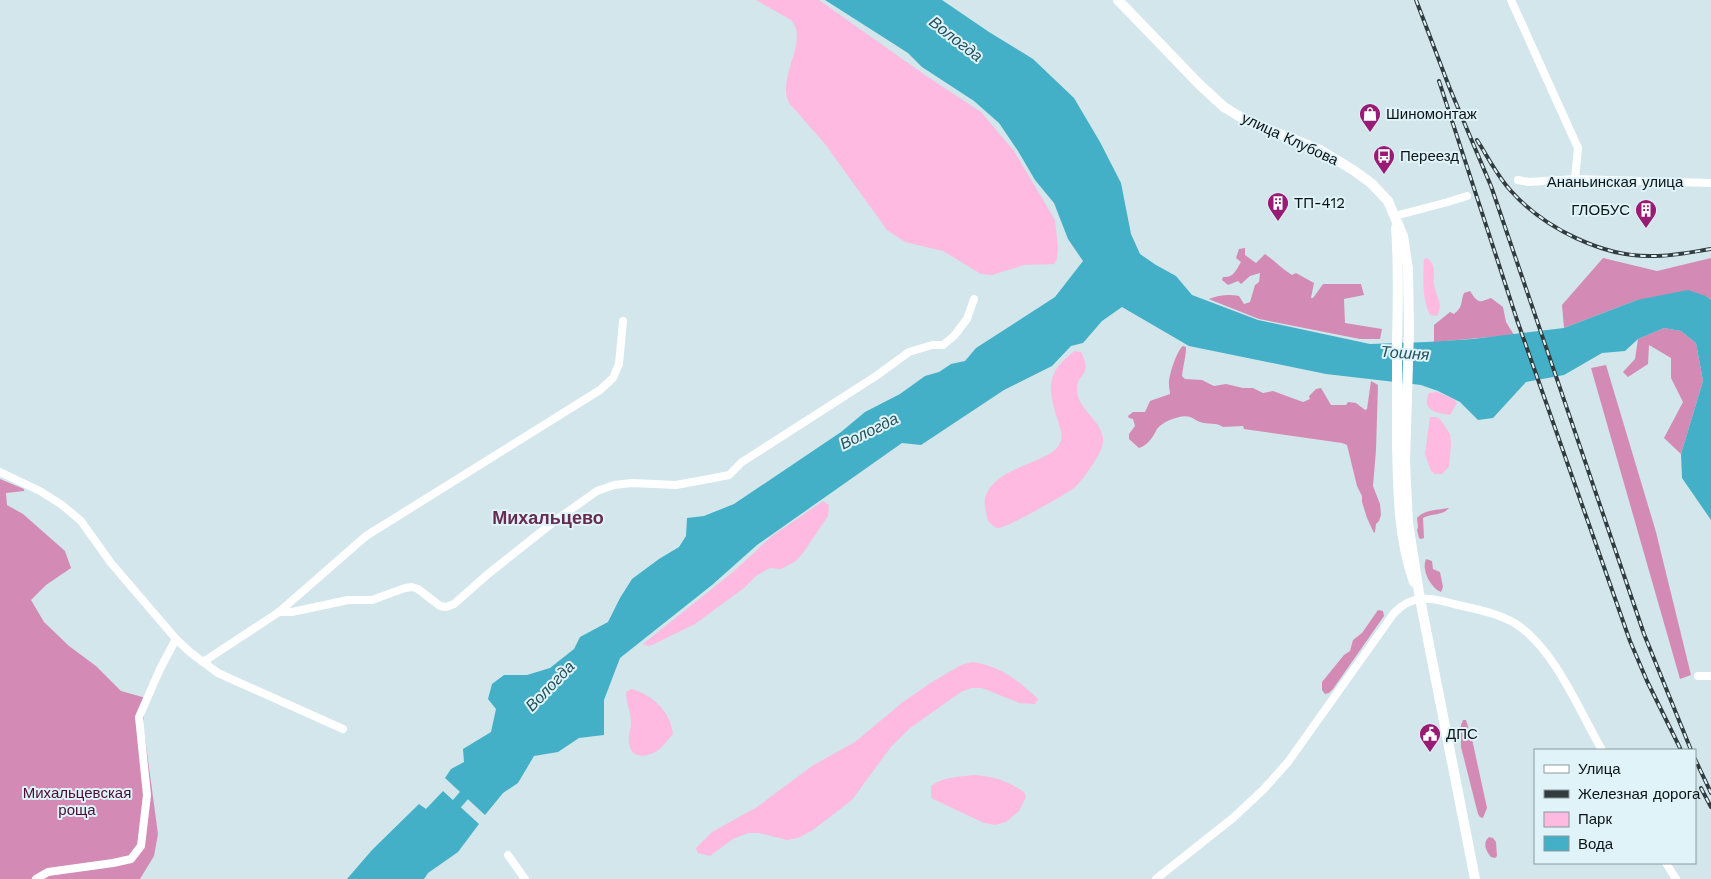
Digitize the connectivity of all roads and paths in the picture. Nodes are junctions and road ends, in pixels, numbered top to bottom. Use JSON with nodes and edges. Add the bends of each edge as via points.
{"nodes":[{"id":1,"x":1118,"y":0,"type":"edge"},
{"id":2,"x":1511,"y":0,"type":"edge"},
{"id":3,"x":1575,"y":179,"type":"junction"},
{"id":4,"x":1518,"y":180,"type":"dead end"},
{"id":5,"x":1711,"y":183,"type":"edge"},
{"id":6,"x":1467,"y":196,"type":"dead end"},
{"id":7,"x":1395,"y":216,"type":"junction"},
{"id":8,"x":974,"y":299,"type":"dead end"},
{"id":9,"x":623,"y":321,"type":"dead end"},
{"id":10,"x":0,"y":472,"type":"edge"},
{"id":11,"x":1420,"y":599,"type":"junction"},
{"id":12,"x":279,"y":612,"type":"junction"},
{"id":13,"x":176,"y":639,"type":"junction"},
{"id":14,"x":203,"y":662,"type":"junction"},
{"id":15,"x":1698,"y":676,"type":"dead end"},
{"id":16,"x":1711,"y":676,"type":"edge"},
{"id":17,"x":343,"y":729,"type":"dead end"},
{"id":18,"x":1601,"y":749,"type":"edge"},
{"id":19,"x":508,"y":855,"type":"dead end"},
{"id":20,"x":1667,"y":864,"type":"edge"},
{"id":21,"x":36,"y":879,"type":"edge"},
{"id":22,"x":525,"y":879,"type":"edge"},
{"id":23,"x":1156,"y":879,"type":"edge"},
{"id":24,"x":1475,"y":879,"type":"edge"},
{"id":25,"x":1676,"y":879,"type":"edge"}],
"edges":[{"from":1,"to":7,"type":"main road","name":"улица Клубова","via":[[1224,107],[1247,121],[1320,150],[1354,170],[1382,193]]},
{"from":2,"to":3,"type":"street","via":[[1578,148]]},
{"from":3,"to":4,"type":"street","name":"Ананьинская улица"},
{"from":3,"to":5,"type":"street","name":"Ананьинская улица"},
{"from":6,"to":7,"type":"street"},
{"from":7,"to":11,"type":"main road","name":"улица Клубова","via":[[1406,251],[1409,329],[1406,492]]},
{"from":7,"to":11,"type":"main road","via":[[1399,268],[1396,404],[1400,519],[1409,569]]},
{"from":8,"to":12,"type":"street","via":[[967,319],[943,345],[909,352],[742,462],[729,475],[676,485],[632,483],[597,491],[556,520],[454,604],[440,606],[412,587],[372,600],[348,600]]},
{"from":9,"to":12,"type":"street","via":[[619,364],[613,378],[600,390],[366,536]]},
{"from":10,"to":13,"type":"street","via":[[40,491],[81,521]]},
{"from":11,"to":18,"type":"street","via":[[1441,600],[1488,613],[1527,632],[1564,681]]},
{"from":11,"to":23,"type":"street","via":[[1406,602],[1394,613],[1288,762],[1264,790]]},
{"from":11,"to":24,"type":"main road"},
{"from":12,"to":14,"type":"street"},
{"from":13,"to":14,"type":"street"},
{"from":13,"to":21,"type":"street","via":[[139,717],[147,795],[141,846],[131,859],[48,872]]},
{"from":14,"to":17,"type":"street","via":[[218,673]]},
{"from":15,"to":16,"type":"street"},
{"from":19,"to":22,"type":"street"},
{"from":20,"to":25,"type":"street"}]}
